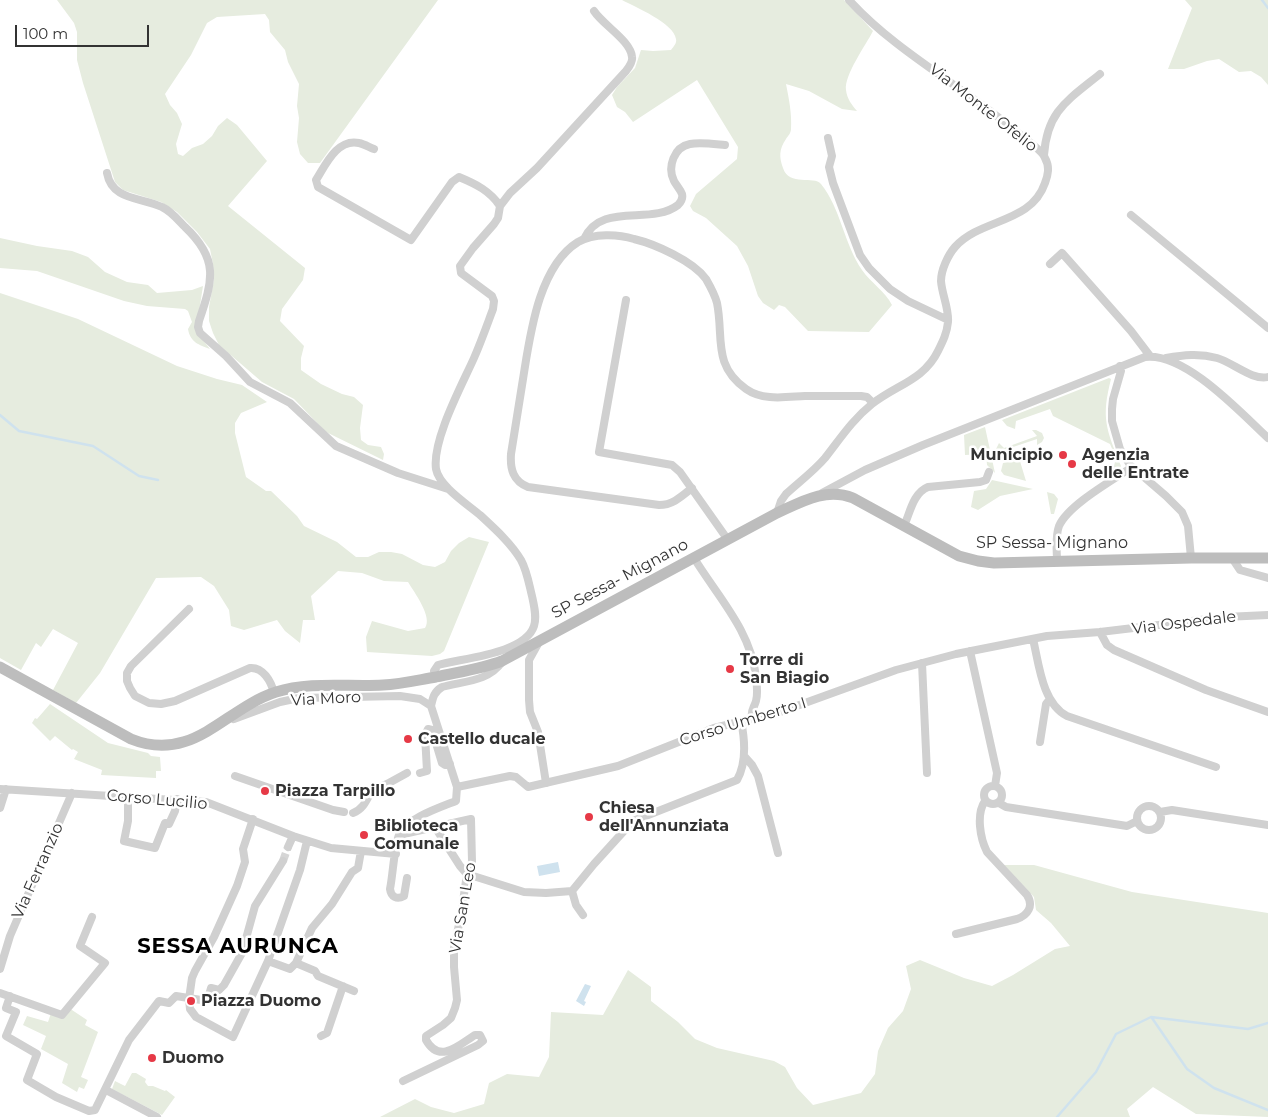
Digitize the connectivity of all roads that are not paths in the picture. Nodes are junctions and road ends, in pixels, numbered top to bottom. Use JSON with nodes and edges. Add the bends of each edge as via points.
{"nodes":[{"id":1,"x":849,"y":0,"type":"edge"},
{"id":2,"x":594,"y":11,"type":"dead end"},
{"id":3,"x":1100,"y":74,"type":"dead end"},
{"id":4,"x":828,"y":138,"type":"dead end"},
{"id":5,"x":725,"y":144,"type":"dead end"},
{"id":6,"x":374,"y":149,"type":"dead end"},
{"id":7,"x":1044,"y":155,"type":"junction"},
{"id":8,"x":107,"y":173,"type":"dead end"},
{"id":9,"x":500,"y":206,"type":"junction"},
{"id":10,"x":1132,"y":215,"type":"dead end"},
{"id":11,"x":584,"y":239,"type":"junction"},
{"id":12,"x":1050,"y":264,"type":"dead end"},
{"id":13,"x":626,"y":300,"type":"dead end"},
{"id":14,"x":948,"y":320,"type":"junction"},
{"id":15,"x":1268,"y":328,"type":"edge"},
{"id":16,"x":1150,"y":356,"type":"junction"},
{"id":17,"x":1166,"y":358,"type":"junction"},
{"id":18,"x":1120,"y":366,"type":"junction"},
{"id":19,"x":1268,"y":377,"type":"edge"},
{"id":20,"x":873,"y":404,"type":"junction"},
{"id":21,"x":1268,"y":438,"type":"edge"},
{"id":22,"x":1132,"y":467,"type":"junction"},
{"id":23,"x":989,"y":472,"type":"dead end"},
{"id":24,"x":692,"y":488,"type":"junction"},
{"id":25,"x":450,"y":490,"type":"junction"},
{"id":26,"x":816,"y":496,"type":"junction"},
{"id":27,"x":777,"y":513,"type":"junction"},
{"id":28,"x":904,"y":526,"type":"junction"},
{"id":29,"x":728,"y":540,"type":"junction"},
{"id":30,"x":694,"y":558,"type":"junction"},
{"id":31,"x":1191,"y":558,"type":"junction"},
{"id":32,"x":1232,"y":558,"type":"junction"},
{"id":33,"x":1268,"y":558,"type":"edge"},
{"id":34,"x":1057,"y":562,"type":"junction"},
{"id":35,"x":1268,"y":578,"type":"edge"},
{"id":36,"x":190,"y":609,"type":"dead end"},
{"id":37,"x":1268,"y":615,"type":"edge"},
{"id":38,"x":1100,"y":632,"type":"junction"},
{"id":39,"x":1033,"y":638,"type":"junction"},
{"id":40,"x":540,"y":641,"type":"junction"},
{"id":41,"x":970,"y":651,"type":"junction"},
{"id":42,"x":502,"y":661,"type":"junction"},
{"id":43,"x":922,"y":663,"type":"junction"},
{"id":44,"x":0,"y":667,"type":"edge"},
{"id":45,"x":436,"y":677,"type":"junction"},
{"id":46,"x":274,"y":693,"type":"junction"},
{"id":47,"x":1050,"y":700,"type":"junction"},
{"id":48,"x":431,"y":706,"type":"junction"},
{"id":49,"x":1268,"y":712,"type":"edge"},
{"id":50,"x":752,"y":719,"type":"junction"},
{"id":51,"x":741,"y":721,"type":"junction"},
{"id":52,"x":223,"y":723,"type":"junction"},
{"id":53,"x":1040,"y":742,"type":"dead end"},
{"id":54,"x":744,"y":756,"type":"junction"},
{"id":55,"x":450,"y":764,"type":"junction"},
{"id":56,"x":1216,"y":767,"type":"dead end"},
{"id":57,"x":406,"y":773,"type":"dead end"},
{"id":58,"x":420,"y":773,"type":"dead end"},
{"id":59,"x":927,"y":773,"type":"dead end"},
{"id":60,"x":235,"y":776,"type":"dead end"},
{"id":61,"x":546,"y":783,"type":"junction"},
{"id":62,"x":995,"y":786,"type":"junction"},
{"id":63,"x":457,"y":787,"type":"junction"},
{"id":64,"x":3,"y":789,"type":"edge"},
{"id":65,"x":72,"y":794,"type":"junction"},
{"id":66,"x":128,"y":797,"type":"junction"},
{"id":67,"x":178,"y":799,"type":"junction"},
{"id":68,"x":985,"y":801,"type":"junction"},
{"id":69,"x":999,"y":803,"type":"junction"},
{"id":70,"x":0,"y":808,"type":"edge"},
{"id":71,"x":344,"y":812,"type":"dead end"},
{"id":72,"x":1160,"y":812,"type":"junction"},
{"id":73,"x":353,"y":813,"type":"dead end"},
{"id":74,"x":253,"y":819,"type":"junction"},
{"id":75,"x":1137,"y":821,"type":"junction"},
{"id":76,"x":1268,"y":826,"type":"edge"},
{"id":77,"x":435,"y":827,"type":"junction"},
{"id":78,"x":399,"y":835,"type":"junction"},
{"id":79,"x":293,"y":836,"type":"junction"},
{"id":80,"x":308,"y":841,"type":"junction"},
{"id":81,"x":288,"y":847,"type":"tunnel mouth"},
{"id":82,"x":361,"y":851,"type":"junction"},
{"id":83,"x":778,"y":853,"type":"dead end"},
{"id":84,"x":396,"y":854,"type":"junction"},
{"id":85,"x":283,"y":861,"type":"tunnel mouth"},
{"id":86,"x":467,"y":874,"type":"junction"},
{"id":87,"x":407,"y":878,"type":"dead end"},
{"id":88,"x":572,"y":891,"type":"junction"},
{"id":89,"x":582,"y":916,"type":"dead end"},
{"id":90,"x":92,"y":917,"type":"dead end"},
{"id":91,"x":956,"y":934,"type":"dead end"},
{"id":92,"x":4,"y":942,"type":"edge"},
{"id":93,"x":268,"y":961,"type":"junction"},
{"id":94,"x":296,"y":963,"type":"junction"},
{"id":95,"x":0,"y":969,"type":"edge"},
{"id":96,"x":343,"y":986,"type":"junction"},
{"id":97,"x":354,"y":991,"type":"dead end"},
{"id":98,"x":0,"y":993,"type":"edge"},
{"id":99,"x":10,"y":996,"type":"junction"},
{"id":100,"x":190,"y":999,"type":"junction"},
{"id":101,"x":321,"y":1036,"type":"dead end"},
{"id":102,"x":403,"y":1081,"type":"dead end"},
{"id":103,"x":106,"y":1090,"type":"junction"},
{"id":104,"x":157,"y":1117,"type":"edge"}],
"edges":[{"from":1,"to":7,"type":"street","name":"Via Monte Ofelio","via":[[875,27],[1002,119]]},
{"from":2,"to":9,"type":"street","via":[[626,44],[633,57],[631,64]]},
{"from":3,"to":7,"type":"street","via":[[1055,114]]},
{"from":4,"to":14,"type":"street","via":[[832,156],[828,168],[860,255],[890,289]]},
{"from":5,"to":11,"type":"street","via":[[691,143],[678,150],[671,168],[682,194],[678,204],[659,213],[604,220]]},
{"from":6,"to":9,"type":"street","via":[[358,142],[340,147],[316,180],[318,187],[411,240],[452,182],[459,177],[476,184],[494,197]]},
{"from":7,"to":14,"type":"street","name":"Via Monte Ofelio","via":[[1048,176],[1034,202],[1022,212],[976,231],[955,247],[941,282]]},
{"from":8,"to":25,"type":"street","via":[[118,192],[163,207],[199,242],[211,271],[198,328],[250,382],[290,403],[341,449]]},
{"from":9,"to":25,"type":"street","via":[[498,218],[466,256],[460,270],[489,293],[494,301],[475,356],[442,432],[436,468]]},
{"from":10,"to":15,"type":"street"},
{"from":11,"to":20,"type":"street","via":[[634,238],[667,252],[698,271],[708,282],[717,302],[722,358],[729,372],[746,389],[776,398],[861,396],[868,397]]},
{"from":11,"to":24,"type":"street","via":[[560,259],[540,300],[530,338],[511,454],[514,476],[528,487],[659,505],[676,501]]},
{"from":12,"to":16,"type":"street","via":[[1062,253]]},
{"from":13,"to":24,"type":"street","via":[[599,452],[672,465]]},
{"from":14,"to":20,"type":"street","name":"Via Monte Ofelio","via":[[946,334],[925,371]]},
{"from":16,"to":17,"type":"street"},
{"from":16,"to":18,"type":"street"},
{"from":17,"to":19,"type":"street","via":[[1203,355],[1228,362],[1257,377]]},
{"from":17,"to":21,"type":"street","via":[[1208,385]]},
{"from":18,"to":22,"type":"street","via":[[1112,421],[1124,457]]},
{"from":18,"to":26,"type":"street","via":[[881,463]]},
{"from":20,"to":27,"type":"street","name":"Via Monte Ofelio","via":[[844,431],[822,461],[786,494]]},
{"from":22,"to":31,"type":"street","via":[[1182,512],[1188,526]]},
{"from":22,"to":34,"type":"street","via":[[1076,505],[1063,519],[1057,536]]},
{"from":23,"to":28,"type":"street","via":[[986,480],[980,482],[922,490]]},
{"from":24,"to":29,"type":"street"},
{"from":25,"to":45,"type":"street","via":[[494,529],[520,559],[535,620],[528,635],[515,644],[494,653],[438,665],[434,671]]},
{"from":26,"to":27,"type":"street","name":"SP Sessa- Mignano"},
{"from":26,"to":28,"type":"street","name":"SP Sessa- Mignano","via":[[848,496]]},
{"from":27,"to":29,"type":"street","name":"SP Sessa- Mignano"},
{"from":28,"to":34,"type":"street","name":"SP Sessa- Mignano","via":[[968,559],[987,563]]},
{"from":29,"to":30,"type":"street","name":"SP Sessa- Mignano"},
{"from":30,"to":40,"type":"street","name":"SP Sessa- Mignano"},
{"from":30,"to":50,"type":"street","via":[[744,635],[755,669],[756,700],[751,711]]},
{"from":31,"to":32,"type":"street","name":"SP Sessa- Mignano"},
{"from":31,"to":34,"type":"street","name":"SP Sessa- Mignano"},
{"from":32,"to":33,"type":"street","name":"SP Sessa- Mignano"},
{"from":32,"to":35,"type":"street","via":[[1240,570]]},
{"from":36,"to":46,"type":"street","via":[[131,666],[127,681],[135,696],[149,703],[172,702],[255,667],[267,678]]},
{"from":37,"to":38,"type":"street","name":"Via Ospedale"},
{"from":38,"to":39,"type":"street","name":"Corso Umberto I"},
{"from":38,"to":49,"type":"street","via":[[1107,645],[1133,659]]},
{"from":39,"to":41,"type":"street","name":"Corso Umberto I"},
{"from":39,"to":47,"type":"street"},
{"from":40,"to":42,"type":"street","name":"SP Sessa- Mignano"},
{"from":40,"to":61,"type":"street","via":[[529,660],[529,700]]},
{"from":41,"to":43,"type":"street","name":"Corso Umberto I"},
{"from":41,"to":62,"type":"street","via":[[997,773]]},
{"from":42,"to":45,"type":"street","name":"SP Sessa- Mignano"},
{"from":42,"to":48,"type":"street","via":[[494,671],[481,678],[438,690]]},
{"from":43,"to":50,"type":"street","name":"Corso Umberto I"},
{"from":43,"to":59,"type":"street"},
{"from":44,"to":52,"type":"street","name":"SP Sessa- Mignano","via":[[125,737],[142,743],[161,746],[182,743]]},
{"from":45,"to":46,"type":"street","name":"SP Sessa- Mignano","via":[[392,684],[296,687]]},
{"from":46,"to":52,"type":"street","name":"SP Sessa- Mignano"},
{"from":47,"to":53,"type":"street","via":[[1046,704]]},
{"from":47,"to":56,"type":"street","via":[[1059,712],[1067,716]]},
{"from":48,"to":52,"type":"street","name":"Via Moro","via":[[420,699],[400,696],[299,698]]},
{"from":48,"to":55,"type":"street"},
{"from":50,"to":51,"type":"street","name":"Corso Umberto I"},
{"from":51,"to":54,"type":"street"},
{"from":51,"to":61,"type":"street","name":"Corso Umberto I","via":[[692,736],[618,766]]},
{"from":54,"to":83,"type":"street","via":[[758,776]]},
{"from":54,"to":88,"type":"street","via":[[740,774],[734,782],[633,822]]},
{"from":55,"to":58,"type":"street","via":[[442,763],[432,730],[428,729],[425,735],[427,771]]},
{"from":55,"to":63,"type":"street"},
{"from":57,"to":73,"type":"street","via":[[372,790],[363,806]]},
{"from":60,"to":71,"type":"street"},
{"from":61,"to":63,"type":"street","name":"Corso Umberto I","via":[[528,787],[510,776]]},
{"from":62,"to":68,"type":"street","via":[[985,790]]},
{"from":62,"to":69,"type":"street","via":[[1001,791]]},
{"from":63,"to":78,"type":"street","via":[[456,800],[412,822]]},
{"from":64,"to":65,"type":"street","name":"Corso Lucilio"},
{"from":64,"to":70,"type":"street"},
{"from":65,"to":66,"type":"street","name":"Corso Lucilio"},
{"from":65,"to":92,"type":"street","name":"Via Ferranzio"},
{"from":66,"to":67,"type":"street","name":"Corso Lucilio"},
{"from":66,"to":67,"type":"street","via":[[124,841],[155,848],[165,824],[172,821]]},
{"from":67,"to":74,"type":"street","name":"Corso Lucilio","via":[[206,802]]},
{"from":68,"to":69,"type":"street","via":[[991,805]]},
{"from":68,"to":91,"type":"street","via":[[980,815],[986,852],[1027,895],[1030,907],[1024,917]]},
{"from":69,"to":75,"type":"street","via":[[1006,807],[1127,826]]},
{"from":72,"to":75,"type":"street","via":[[1156,807],[1144,806],[1137,815]]},
{"from":72,"to":75,"type":"street","via":[[1162,819],[1154,830],[1140,827]]},
{"from":72,"to":76,"type":"street","via":[[1172,810]]},
{"from":74,"to":79,"type":"street","name":"Corso Lucilio"},
{"from":74,"to":100,"type":"street","via":[[243,848],[245,862],[237,886],[192,978]]},
{"from":77,"to":78,"type":"street"},
{"from":77,"to":86,"type":"street"},
{"from":77,"to":86,"type":"street","name":"Via San Leo","via":[[471,819],[472,862]]},
{"from":78,"to":84,"type":"street"},
{"from":79,"to":80,"type":"street","name":"Corso Lucilio"},
{"from":79,"to":81,"type":"street"},
{"from":80,"to":82,"type":"street","name":"Corso Lucilio","via":[[331,848]]},
{"from":80,"to":93,"type":"street"},
{"from":82,"to":84,"type":"street","name":"Corso Lucilio"},
{"from":82,"to":94,"type":"street","via":[[358,868],[315,923]]},
{"from":84,"to":87,"type":"street","via":[[390,889],[392,896],[404,896]]},
{"from":85,"to":100,"type":"street","via":[[256,906],[242,953],[224,985],[219,990],[211,988],[204,999]]},
{"from":86,"to":88,"type":"street","via":[[524,892]]},
{"from":86,"to":102,"type":"street","name":"Via San Leo","via":[[454,948],[457,1000],[451,1018],[426,1036],[426,1040],[434,1049],[443,1052],[475,1034],[483,1040]]},
{"from":88,"to":89,"type":"street"},
{"from":90,"to":99,"type":"street","via":[[80,946],[105,963],[62,1015]]},
{"from":92,"to":95,"type":"street","name":"Via Ferranzio","via":[[9,945]]},
{"from":93,"to":94,"type":"street","via":[[290,969]]},
{"from":93,"to":100,"type":"street","via":[[233,1037],[193,1015]]},
{"from":94,"to":96,"type":"street"},
{"from":96,"to":97,"type":"street"},
{"from":96,"to":101,"type":"street","via":[[327,1033]]},
{"from":98,"to":99,"type":"street"},
{"from":99,"to":103,"type":"street","via":[[6,1008],[16,1012],[6,1036],[37,1054],[27,1080],[89,1111],[95,1110]]},
{"from":100,"to":103,"type":"street","via":[[176,996],[170,1003],[159,1001],[129,1040]]},
{"from":103,"to":104,"type":"street"}]}
